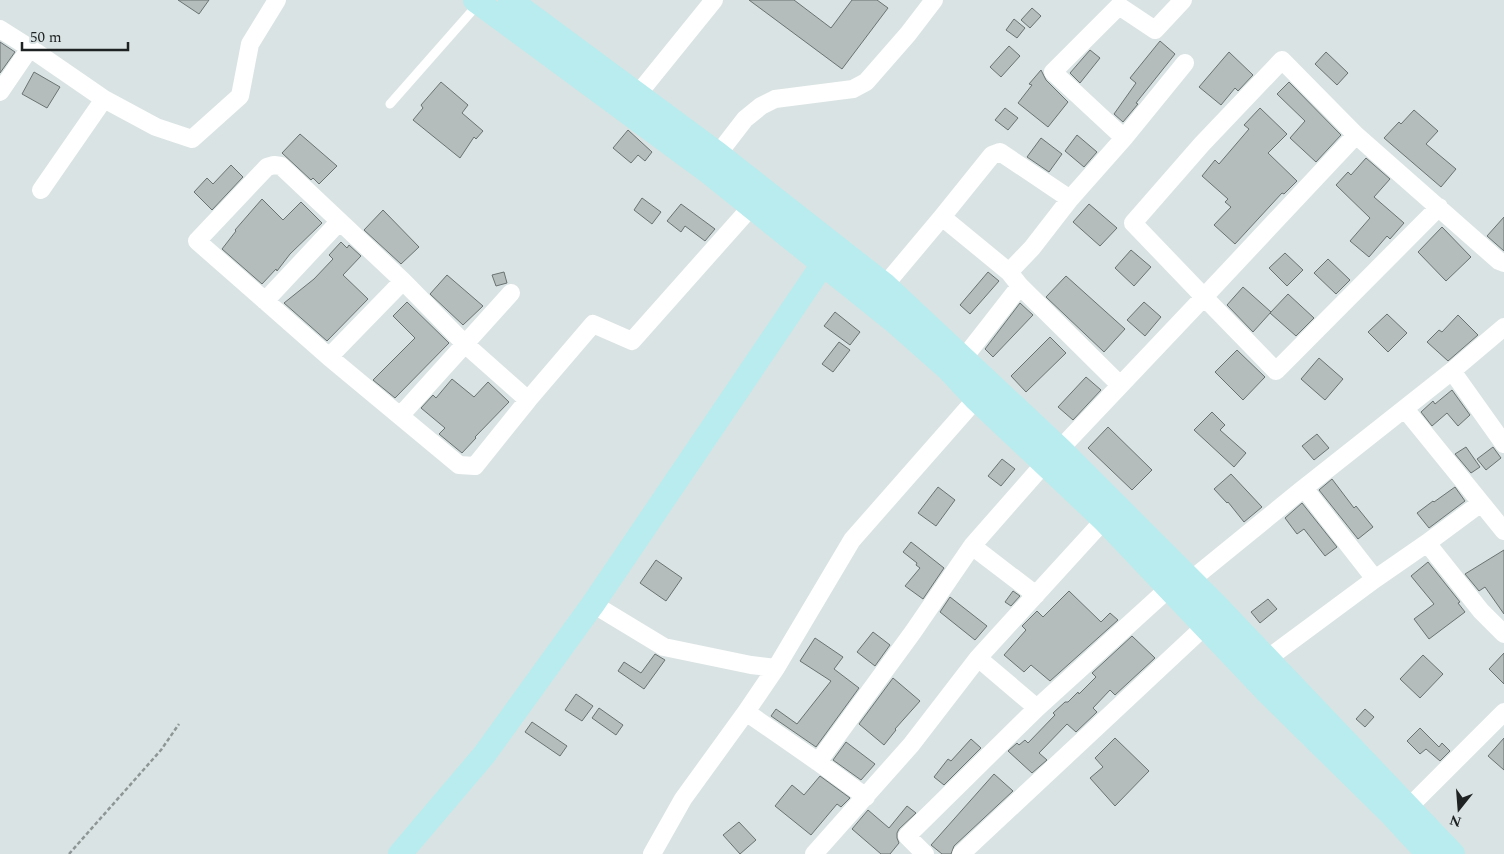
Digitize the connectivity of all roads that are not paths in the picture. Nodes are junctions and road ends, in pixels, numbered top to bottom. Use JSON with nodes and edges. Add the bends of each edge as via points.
{"nodes":[{"id":1,"x":277,"y":0,"type":"edge"},
{"id":2,"x":714,"y":0,"type":"edge"},
{"id":3,"x":934,"y":0,"type":"edge"},
{"id":4,"x":1183,"y":0,"type":"edge"},
{"id":5,"x":477,"y":2,"type":"edge"},
{"id":6,"x":516,"y":2,"type":"edge"},
{"id":7,"x":0,"y":29,"type":"edge"},
{"id":8,"x":30,"y":48,"type":"junction"},
{"id":9,"x":1185,"y":62,"type":"dead end"},
{"id":10,"x":0,"y":92,"type":"edge"},
{"id":11,"x":638,"y":94,"type":"junction"},
{"id":12,"x":104,"y":99,"type":"junction"},
{"id":13,"x":390,"y":104,"type":"dead end"},
{"id":14,"x":1356,"y":135,"type":"junction"},
{"id":15,"x":1124,"y":138,"type":"junction"},
{"id":16,"x":718,"y":154,"type":"junction"},
{"id":17,"x":41,"y":190,"type":"dead end"},
{"id":18,"x":1070,"y":200,"type":"junction"},
{"id":19,"x":752,"y":206,"type":"junction"},
{"id":20,"x":1439,"y":207,"type":"junction"},
{"id":21,"x":942,"y":217,"type":"junction"},
{"id":22,"x":340,"y":222,"type":"junction"},
{"id":23,"x":1504,"y":263,"type":"edge"},
{"id":24,"x":823,"y":264,"type":"junction"},
{"id":25,"x":1009,"y":272,"type":"junction"},
{"id":26,"x":403,"y":281,"type":"junction"},
{"id":27,"x":885,"y":285,"type":"junction"},
{"id":28,"x":1020,"y":286,"type":"junction"},
{"id":29,"x":511,"y":293,"type":"dead end"},
{"id":30,"x":1204,"y":297,"type":"junction"},
{"id":31,"x":265,"y":301,"type":"junction"},
{"id":32,"x":1504,"y":327,"type":"edge"},
{"id":33,"x":466,"y":345,"type":"junction"},
{"id":34,"x":330,"y":357,"type":"junction"},
{"id":35,"x":963,"y":358,"type":"junction"},
{"id":36,"x":1452,"y":372,"type":"junction"},
{"id":37,"x":1120,"y":385,"type":"junction"},
{"id":38,"x":976,"y":399,"type":"junction"},
{"id":39,"x":528,"y":400,"type":"junction"},
{"id":40,"x":1405,"y":409,"type":"junction"},
{"id":41,"x":400,"y":416,"type":"junction"},
{"id":42,"x":1504,"y":444,"type":"edge"},
{"id":43,"x":1052,"y":456,"type":"junction"},
{"id":44,"x":1304,"y":488,"type":"junction"},
{"id":45,"x":1481,"y":503,"type":"junction"},
{"id":46,"x":1104,"y":520,"type":"junction"},
{"id":47,"x":1504,"y":531,"type":"edge"},
{"id":48,"x":1427,"y":543,"type":"junction"},
{"id":49,"x":972,"y":546,"type":"junction"},
{"id":50,"x":1375,"y":579,"type":"junction"},
{"id":51,"x":1191,"y":580,"type":"junction"},
{"id":52,"x":1168,"y":589,"type":"junction"},
{"id":53,"x":1036,"y":595,"type":"junction"},
{"id":54,"x":593,"y":604,"type":"junction"},
{"id":55,"x":1204,"y":626,"type":"junction"},
{"id":56,"x":1504,"y":634,"type":"edge"},
{"id":57,"x":978,"y":658,"type":"junction"},
{"id":58,"x":1267,"y":659,"type":"junction"},
{"id":59,"x":776,"y":668,"type":"junction"},
{"id":60,"x":1037,"y":708,"type":"junction"},
{"id":61,"x":746,"y":712,"type":"junction"},
{"id":62,"x":1504,"y":712,"type":"edge"},
{"id":63,"x":818,"y":762,"type":"junction"},
{"id":64,"x":866,"y":797,"type":"junction"},
{"id":65,"x":1409,"y":807,"type":"junction"},
{"id":66,"x":400,"y":854,"type":"edge"},
{"id":67,"x":652,"y":854,"type":"edge"},
{"id":68,"x":814,"y":854,"type":"edge"},
{"id":69,"x":925,"y":854,"type":"edge"},
{"id":70,"x":961,"y":854,"type":"edge"},
{"id":71,"x":1428,"y":854,"type":"edge"},
{"id":72,"x":1454,"y":854,"type":"edge"}],
"edges":[{"from":1,"to":12,"type":"street","via":[[250,44],[240,96],[192,139],[156,127]]},
{"from":2,"to":11,"type":"street"},
{"from":3,"to":16,"type":"street","via":[[866,82],[852,88],[775,99],[745,119]]},
{"from":4,"to":15,"type":"street","via":[[1155,30],[1119,6],[1053,72]]},
{"from":5,"to":13,"type":"lane"},
{"from":5,"to":19,"type":"main road"},
{"from":6,"to":11,"type":"main road"},
{"from":7,"to":8,"type":"street"},
{"from":8,"to":10,"type":"street"},
{"from":8,"to":12,"type":"street"},
{"from":9,"to":15,"type":"street"},
{"from":11,"to":16,"type":"main road"},
{"from":12,"to":17,"type":"street"},
{"from":14,"to":20,"type":"street"},
{"from":14,"to":30,"type":"street"},
{"from":14,"to":30,"type":"street","via":[[1282,60],[1202,144],[1133,224]]},
{"from":15,"to":18,"type":"street"},
{"from":16,"to":27,"type":"main road"},
{"from":18,"to":21,"type":"street","via":[[1000,152],[992,155]]},
{"from":18,"to":25,"type":"street"},
{"from":19,"to":24,"type":"main road"},
{"from":19,"to":39,"type":"street","via":[[632,341],[593,324]]},
{"from":20,"to":23,"type":"street"},
{"from":20,"to":30,"type":"street","via":[[1276,371]]},
{"from":21,"to":25,"type":"street"},
{"from":21,"to":27,"type":"street"},
{"from":22,"to":26,"type":"street"},
{"from":22,"to":31,"type":"street"},
{"from":22,"to":31,"type":"street","via":[[281,166],[267,167],[241,194],[197,241]]},
{"from":24,"to":38,"type":"main road","via":[[896,323]]},
{"from":24,"to":54,"type":"main road"},
{"from":25,"to":28,"type":"street"},
{"from":26,"to":33,"type":"street"},
{"from":26,"to":34,"type":"street"},
{"from":27,"to":35,"type":"main road"},
{"from":28,"to":35,"type":"street"},
{"from":28,"to":37,"type":"street"},
{"from":29,"to":33,"type":"street"},
{"from":30,"to":37,"type":"street"},
{"from":31,"to":34,"type":"street"},
{"from":32,"to":36,"type":"street"},
{"from":33,"to":39,"type":"street"},
{"from":33,"to":41,"type":"street"},
{"from":34,"to":41,"type":"street"},
{"from":35,"to":43,"type":"main road"},
{"from":36,"to":40,"type":"street"},
{"from":36,"to":42,"type":"street"},
{"from":37,"to":43,"type":"street"},
{"from":38,"to":43,"type":"main road"},
{"from":38,"to":59,"type":"street","via":[[852,540]]},
{"from":39,"to":41,"type":"street","via":[[475,466],[459,465]]},
{"from":40,"to":44,"type":"street"},
{"from":40,"to":45,"type":"street"},
{"from":43,"to":46,"type":"main road"},
{"from":43,"to":49,"type":"street"},
{"from":43,"to":51,"type":"main road"},
{"from":44,"to":50,"type":"street"},
{"from":44,"to":51,"type":"street"},
{"from":45,"to":47,"type":"street"},
{"from":45,"to":48,"type":"street"},
{"from":46,"to":52,"type":"main road"},
{"from":46,"to":53,"type":"street"},
{"from":48,"to":50,"type":"street"},
{"from":48,"to":56,"type":"street","via":[[1481,611]]},
{"from":49,"to":53,"type":"street"},
{"from":49,"to":63,"type":"street"},
{"from":50,"to":58,"type":"street"},
{"from":51,"to":58,"type":"main road"},
{"from":52,"to":55,"type":"main road"},
{"from":52,"to":60,"type":"street"},
{"from":53,"to":57,"type":"street"},
{"from":54,"to":59,"type":"street","via":[[664,647]]},
{"from":54,"to":66,"type":"main road","via":[[484,755]]},
{"from":55,"to":70,"type":"street"},
{"from":55,"to":71,"type":"main road"},
{"from":57,"to":60,"type":"street"},
{"from":57,"to":64,"type":"street","via":[[911,746]]},
{"from":58,"to":65,"type":"main road"},
{"from":59,"to":61,"type":"street"},
{"from":60,"to":69,"type":"street","via":[[906,836]]},
{"from":61,"to":63,"type":"street"},
{"from":61,"to":67,"type":"street","via":[[683,798]]},
{"from":62,"to":65,"type":"street"},
{"from":63,"to":64,"type":"street"},
{"from":64,"to":68,"type":"street"},
{"from":65,"to":72,"type":"main road"}]}
